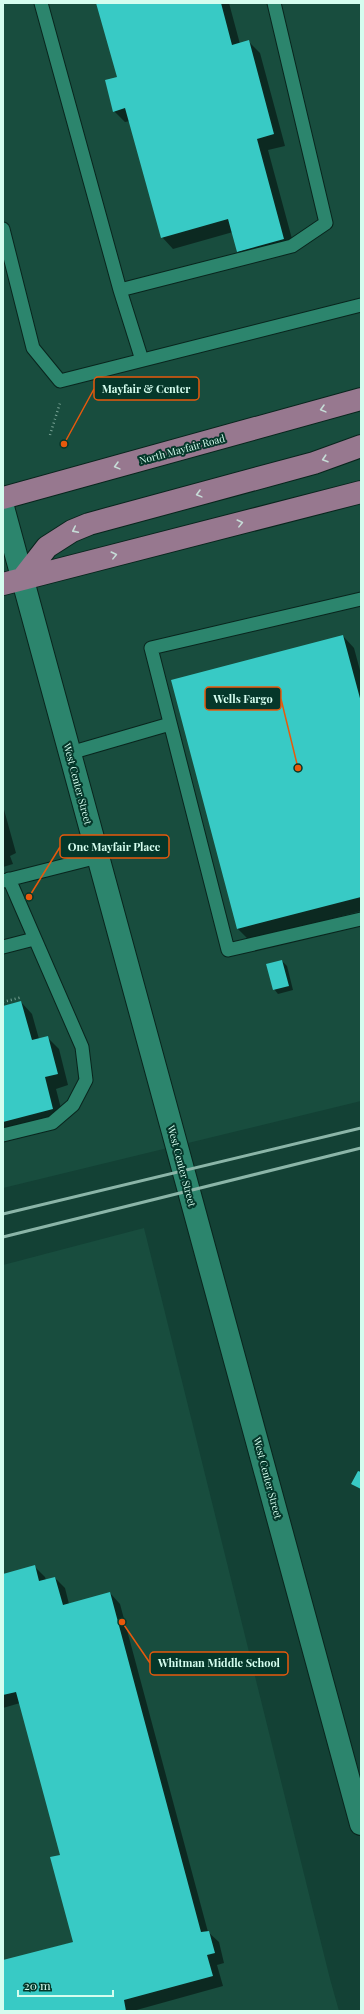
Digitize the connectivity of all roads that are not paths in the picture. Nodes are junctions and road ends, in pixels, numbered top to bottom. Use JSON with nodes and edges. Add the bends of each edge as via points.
{"nodes":[{"id":1,"x":41,"y":3,"type":"edge"},
{"id":2,"x":274,"y":3,"type":"edge"},
{"id":3,"x":3,"y":229,"type":"edge"},
{"id":4,"x":120,"y":290,"type":"junction"},
{"id":5,"x":361,"y":305,"type":"edge"},
{"id":6,"x":142,"y":360,"type":"junction"},
{"id":7,"x":361,"y":399,"type":"edge"},
{"id":8,"x":361,"y":446,"type":"edge"},
{"id":9,"x":361,"y":485,"type":"edge"},
{"id":10,"x":361,"y":492,"type":"edge"},
{"id":11,"x":3,"y":498,"type":"edge"},
{"id":12,"x":328,"y":500,"type":"junction"},
{"id":13,"x":3,"y":507,"type":"edge"},
{"id":14,"x":12,"y":581,"type":"edge"},
{"id":15,"x":361,"y":599,"type":"edge"},
{"id":16,"x":170,"y":724,"type":"junction"},
{"id":17,"x":70,"y":753,"type":"junction"},
{"id":18,"x":98,"y":857,"type":"junction"},
{"id":19,"x":6,"y":880,"type":"edge"},
{"id":20,"x":361,"y":918,"type":"edge"},
{"id":21,"x":34,"y":939,"type":"junction"},
{"id":22,"x":3,"y":947,"type":"edge"},
{"id":23,"x":3,"y":1135,"type":"edge"},
{"id":24,"x":361,"y":1824,"type":"edge"}],
"edges":[{"from":1,"to":4,"type":"lane"},
{"from":2,"to":4,"type":"lane","via":[[326,223],[292,246]]},
{"from":3,"to":6,"type":"lane","via":[[33,348],[60,381]]},
{"from":4,"to":6,"type":"lane"},
{"from":5,"to":6,"type":"lane"},
{"from":7,"to":11,"type":"main road","name":"North Mayfair Road","one_way":true},
{"from":8,"to":14,"type":"main road","one_way":true,"via":[[314,463],[89,524],[72,531],[47,547]]},
{"from":9,"to":12,"type":"main road"},
{"from":10,"to":12,"type":"main road"},
{"from":14,"to":12,"type":"main road","one_way":true},
{"from":13,"to":14,"type":"street","name":"West Center Street"},
{"from":14,"to":17,"type":"street","name":"West Center Street"},
{"from":15,"to":16,"type":"lane","via":[[151,648]]},
{"from":16,"to":17,"type":"lane"},
{"from":16,"to":20,"type":"lane","via":[[228,950]]},
{"from":17,"to":18,"type":"street","name":"West Center Street"},
{"from":18,"to":19,"type":"lane"},
{"from":18,"to":24,"type":"street","name":"West Center Street"},
{"from":19,"to":21,"type":"lane"},
{"from":21,"to":22,"type":"lane"},
{"from":21,"to":23,"type":"lane","via":[[82,1047],[86,1080],[73,1105],[52,1123]]}]}
